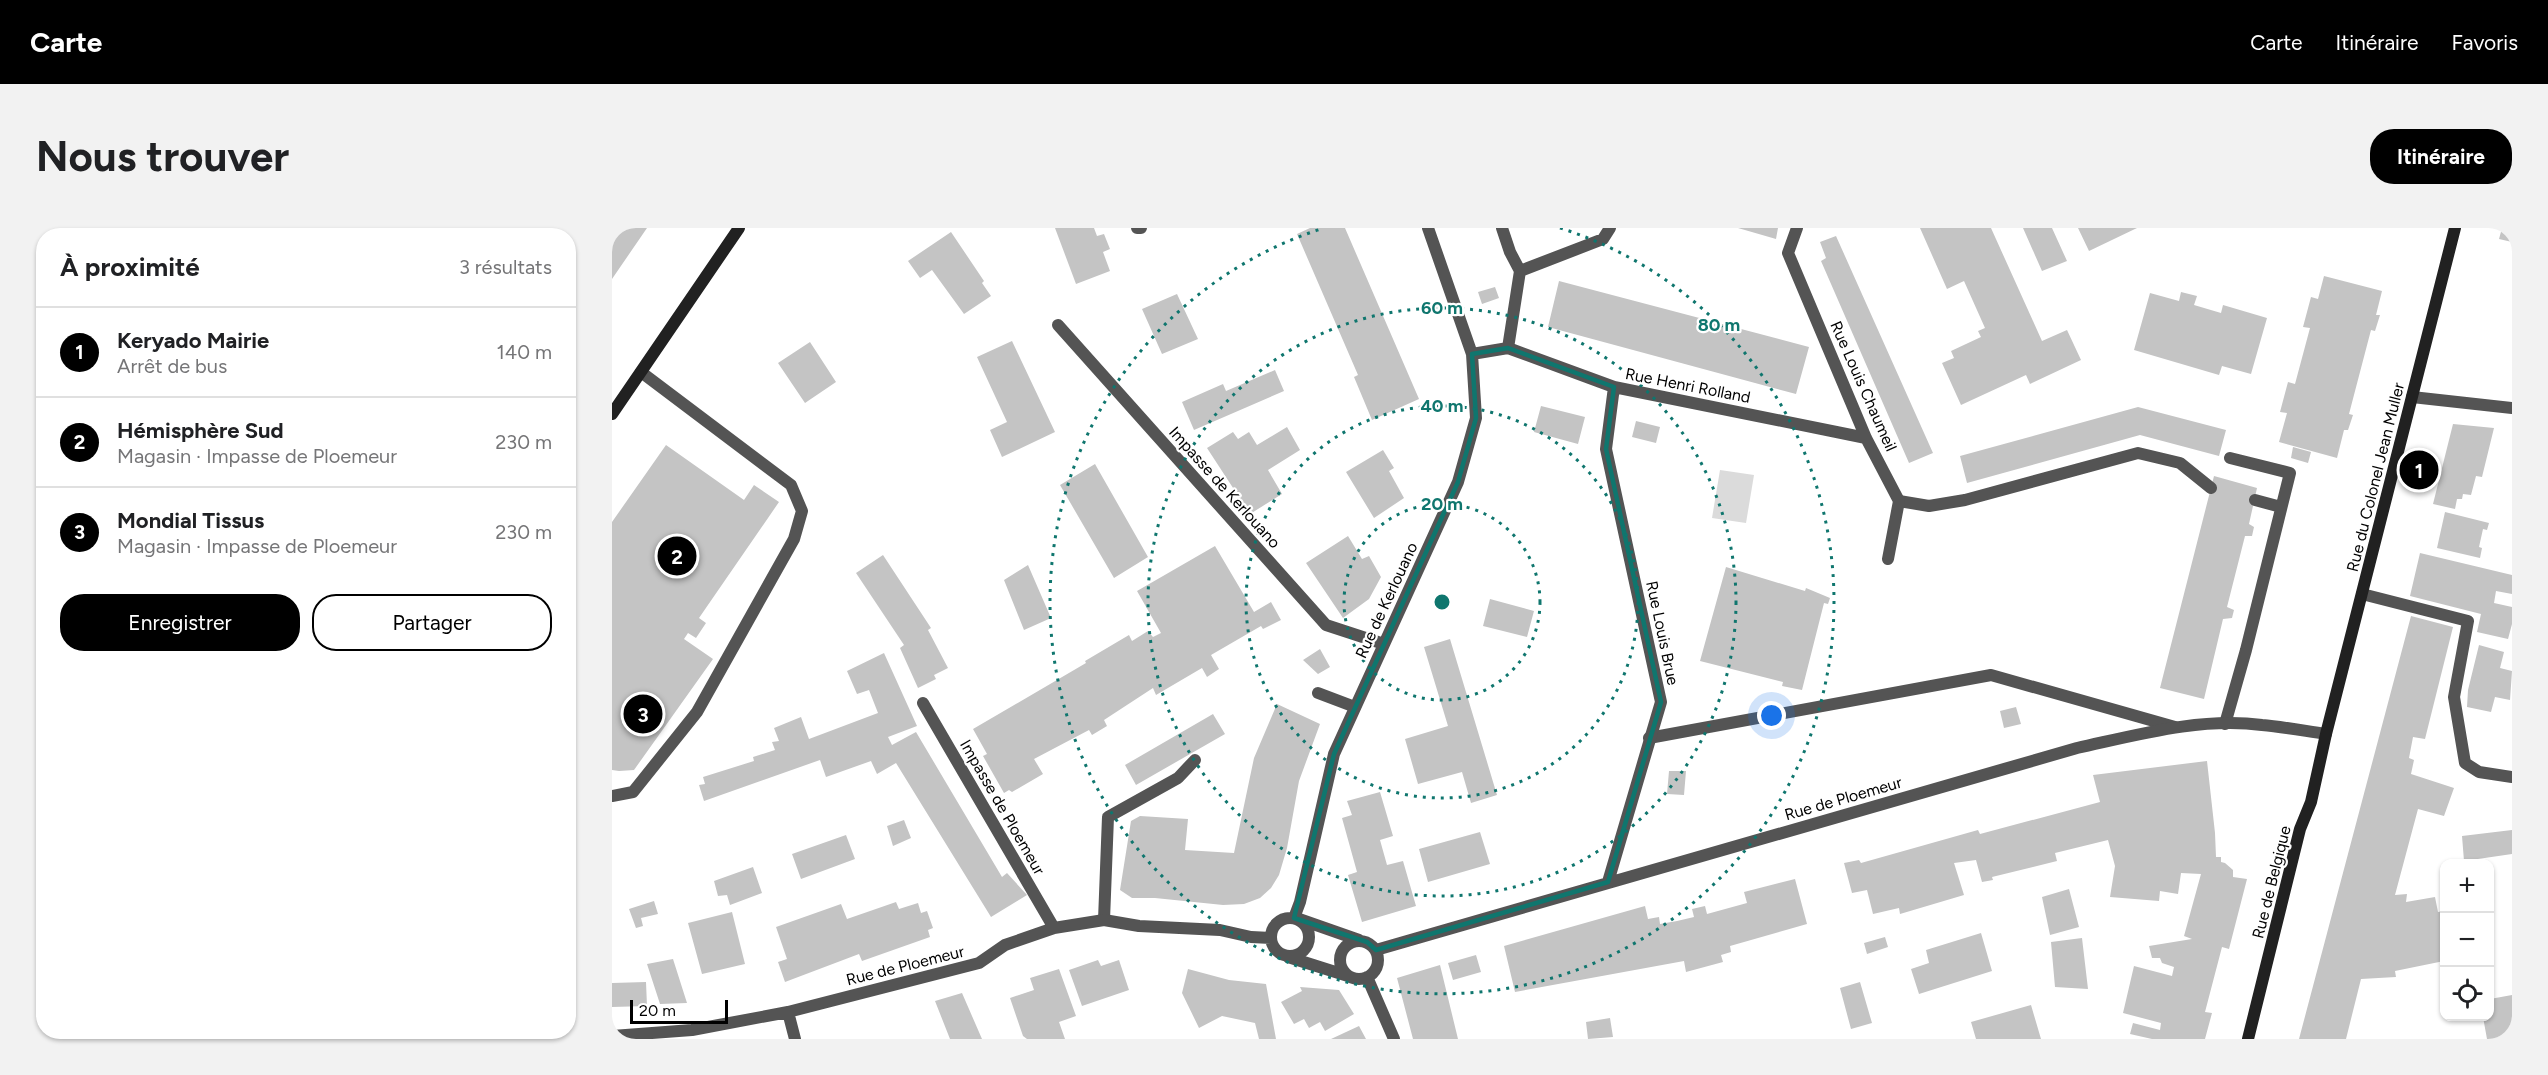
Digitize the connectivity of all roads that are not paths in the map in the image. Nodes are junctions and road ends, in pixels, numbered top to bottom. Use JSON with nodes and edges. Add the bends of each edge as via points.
{"nodes":[{"id":1,"x":739,"y":228,"type":"edge"},
{"id":2,"x":1428,"y":228,"type":"edge"},
{"id":3,"x":1502,"y":228,"type":"edge"},
{"id":4,"x":1610,"y":228,"type":"edge"},
{"id":5,"x":1797,"y":228,"type":"edge"},
{"id":6,"x":2455,"y":228,"type":"edge"},
{"id":7,"x":1520,"y":271,"type":"junction"},
{"id":8,"x":1059,"y":325,"type":"dead end"},
{"id":9,"x":1508,"y":348,"type":"junction"},
{"id":10,"x":1472,"y":354,"type":"junction"},
{"id":11,"x":641,"y":372,"type":"junction"},
{"id":12,"x":1614,"y":387,"type":"junction"},
{"id":13,"x":2412,"y":397,"type":"junction"},
{"id":14,"x":2512,"y":408,"type":"edge"},
{"id":15,"x":612,"y":414,"type":"edge"},
{"id":16,"x":1866,"y":438,"type":"junction"},
{"id":17,"x":2230,"y":458,"type":"dead end"},
{"id":18,"x":2211,"y":488,"type":"dead end"},
{"id":19,"x":2254,"y":500,"type":"dead end"},
{"id":20,"x":1899,"y":501,"type":"junction"},
{"id":21,"x":2282,"y":507,"type":"junction"},
{"id":22,"x":1888,"y":559,"type":"dead end"},
{"id":23,"x":2362,"y":594,"type":"junction"},
{"id":24,"x":1384,"y":644,"type":"junction"},
{"id":25,"x":1318,"y":693,"type":"dead end"},
{"id":26,"x":923,"y":703,"type":"dead end"},
{"id":27,"x":1355,"y":707,"type":"junction"},
{"id":28,"x":2225,"y":724,"type":"junction"},
{"id":29,"x":2175,"y":728,"type":"junction"},
{"id":30,"x":2326,"y":734,"type":"junction"},
{"id":31,"x":1649,"y":738,"type":"junction"},
{"id":32,"x":1195,"y":760,"type":"dead end"},
{"id":33,"x":2512,"y":777,"type":"edge"},
{"id":34,"x":612,"y":796,"type":"edge"},
{"id":35,"x":1608,"y":882,"type":"junction"},
{"id":36,"x":1296,"y":918,"type":"junction"},
{"id":37,"x":1104,"y":920,"type":"junction"},
{"id":38,"x":1054,"y":928,"type":"junction"},
{"id":39,"x":1271,"y":938,"type":"junction"},
{"id":40,"x":1360,"y":940,"type":"junction"},
{"id":41,"x":1376,"y":950,"type":"junction"},
{"id":42,"x":1287,"y":956,"type":"junction"},
{"id":43,"x":1349,"y":976,"type":"junction"},
{"id":44,"x":1367,"y":977,"type":"junction"},
{"id":45,"x":788,"y":1012,"type":"junction"},
{"id":46,"x":612,"y":1036,"type":"edge"},
{"id":47,"x":795,"y":1039,"type":"edge"},
{"id":48,"x":1394,"y":1039,"type":"edge"},
{"id":49,"x":2248,"y":1039,"type":"edge"}],
"edges":[{"from":1,"to":11,"type":"main road"},
{"from":2,"to":10,"type":"street","name":"Rue de Kerlouano"},
{"from":3,"to":7,"type":"street"},
{"from":4,"to":7,"type":"street","via":[[1603,239]]},
{"from":5,"to":16,"type":"street","name":"Rue Louis Chaumeil","via":[[1788,253]]},
{"from":6,"to":13,"type":"main road","name":"Rue du Colonel Jean Muller"},
{"from":7,"to":9,"type":"street"},
{"from":8,"to":24,"type":"street","name":"Impasse de Kerlouano","via":[[1326,625]]},
{"from":9,"to":10,"type":"street","name":"Rue Henri Rolland"},
{"from":9,"to":12,"type":"street","name":"Rue Henri Rolland"},
{"from":10,"to":24,"type":"street","name":"Rue de Kerlouano","via":[[1476,418],[1458,483]]},
{"from":11,"to":15,"type":"main road"},
{"from":11,"to":34,"type":"street","via":[[791,484],[802,511],[794,539],[696,712],[633,792]]},
{"from":12,"to":16,"type":"street","name":"Rue Henri Rolland"},
{"from":12,"to":31,"type":"street","name":"Rue Louis Brue","via":[[1606,449],[1661,702]]},
{"from":13,"to":14,"type":"street"},
{"from":13,"to":23,"type":"main road","name":"Rue du Colonel Jean Muller"},
{"from":16,"to":20,"type":"street","name":"Rue Louis Chaumeil"},
{"from":17,"to":21,"type":"street","via":[[2290,472]]},
{"from":18,"to":20,"type":"street","via":[[2180,463],[2138,453],[1965,500],[1929,506]]},
{"from":19,"to":21,"type":"street"},
{"from":20,"to":22,"type":"street"},
{"from":21,"to":28,"type":"street"},
{"from":23,"to":30,"type":"main road","name":"Rue du Colonel Jean Muller"},
{"from":23,"to":33,"type":"street","via":[[2468,621],[2454,697],[2465,763],[2480,772]]},
{"from":24,"to":27,"type":"street","name":"Rue de Kerlouano"},
{"from":25,"to":27,"type":"street"},
{"from":26,"to":38,"type":"street","name":"Impasse de Ploemeur"},
{"from":27,"to":36,"type":"street","name":"Rue de Kerlouano","via":[[1334,753]]},
{"from":28,"to":29,"type":"street","name":"Rue de Ploemeur"},
{"from":28,"to":30,"type":"street","name":"Rue de Ploemeur","via":[[2262,724]]},
{"from":29,"to":31,"type":"street","via":[[1991,675]]},
{"from":29,"to":35,"type":"street","name":"Rue de Ploemeur","via":[[2077,748]]},
{"from":30,"to":49,"type":"main road","name":"Rue de Belgique"},
{"from":31,"to":35,"type":"street","name":"Rue Louis Brue"},
{"from":32,"to":37,"type":"street","via":[[1178,778],[1108,817]]},
{"from":35,"to":41,"type":"street","name":"Rue de Ploemeur"},
{"from":36,"to":39,"type":"street","via":[[1279,921]]},
{"from":36,"to":40,"type":"street"},
{"from":36,"to":42,"type":"street","via":[[1310,934],[1309,943],[1299,954]]},
{"from":37,"to":38,"type":"street","name":"Rue de Ploemeur"},
{"from":37,"to":39,"type":"street","name":"Rue de Ploemeur"},
{"from":38,"to":45,"type":"street","name":"Rue de Ploemeur","via":[[1005,945],[979,963]]},
{"from":39,"to":42,"type":"street","via":[[1276,950]]},
{"from":40,"to":41,"type":"street"},
{"from":40,"to":43,"type":"street","via":[[1348,944],[1340,954],[1341,966]]},
{"from":41,"to":44,"type":"street","via":[[1378,963]]},
{"from":42,"to":43,"type":"street"},
{"from":43,"to":44,"type":"street"},
{"from":44,"to":48,"type":"street"},
{"from":45,"to":46,"type":"street","name":"Rue de Ploemeur","via":[[692,1030]]},
{"from":45,"to":47,"type":"street"}]}
